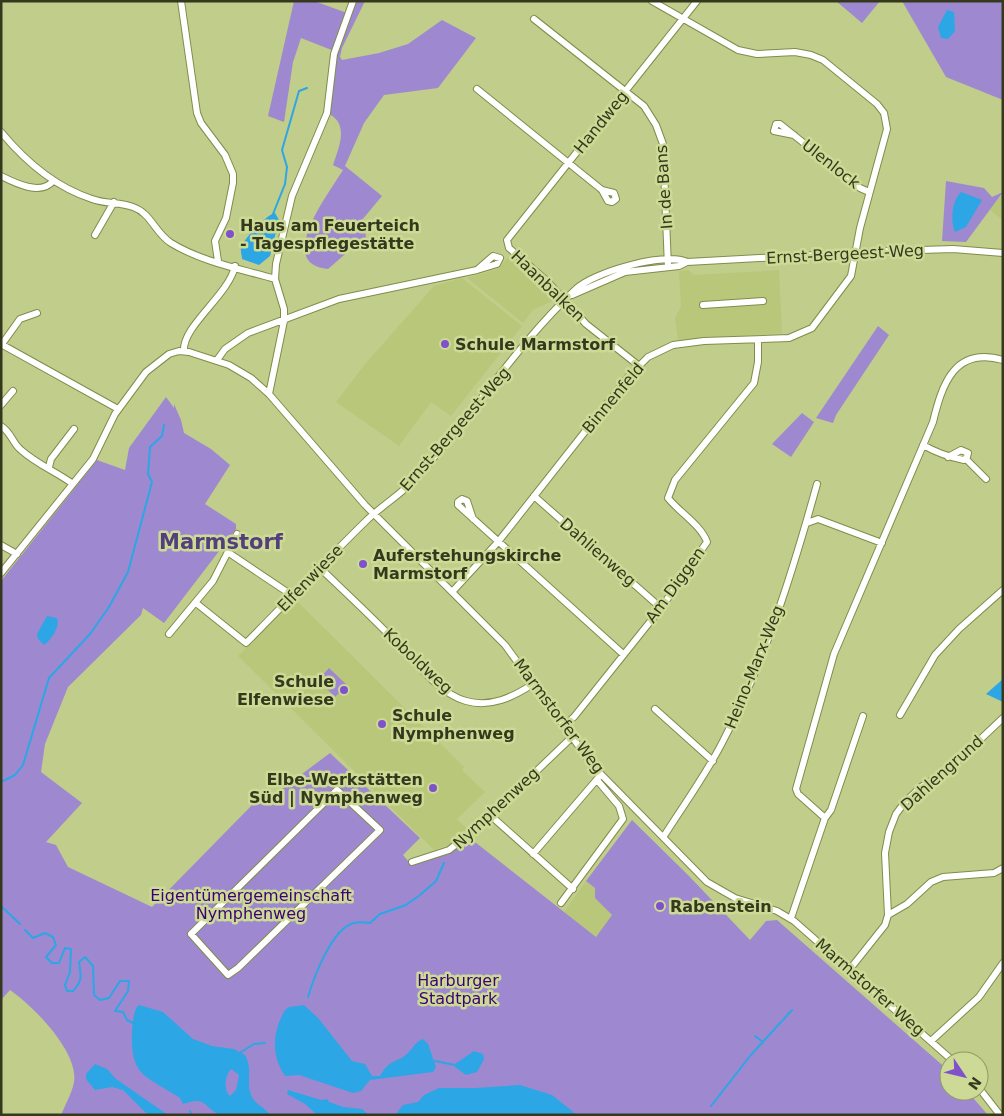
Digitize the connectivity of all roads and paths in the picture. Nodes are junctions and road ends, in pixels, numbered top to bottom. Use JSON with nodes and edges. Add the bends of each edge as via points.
{"nodes":[{"id":1,"x":181,"y":1,"type":"edge"},
{"id":2,"x":353,"y":1,"type":"edge"},
{"id":3,"x":652,"y":1,"type":"edge"},
{"id":4,"x":697,"y":1,"type":"edge"},
{"id":5,"x":534,"y":19,"type":"dead end"},
{"id":6,"x":683,"y":19,"type":"junction"},
{"id":7,"x":477,"y":89,"type":"dead end"},
{"id":8,"x":625,"y":91,"type":"junction"},
{"id":9,"x":1,"y":132,"type":"edge"},
{"id":10,"x":794,"y":135,"type":"dead end"},
{"id":11,"x":568,"y":163,"type":"junction"},
{"id":12,"x":1,"y":176,"type":"edge"},
{"id":13,"x":53,"y":181,"type":"junction"},
{"id":14,"x":602,"y":190,"type":"dead end"},
{"id":15,"x":869,"y":192,"type":"junction"},
{"id":16,"x":114,"y":202,"type":"junction"},
{"id":17,"x":95,"y":235,"type":"dead end"},
{"id":18,"x":506,"y":243,"type":"joint"},
{"id":19,"x":856,"y":253,"type":"junction"},
{"id":20,"x":1003,"y":253,"type":"edge"},
{"id":21,"x":218,"y":261,"type":"junction"},
{"id":22,"x":668,"y":264,"type":"junction"},
{"id":23,"x":235,"y":266,"type":"junction"},
{"id":24,"x":477,"y":270,"type":"dead end"},
{"id":25,"x":275,"y":279,"type":"junction"},
{"id":26,"x":565,"y":301,"type":"junction"},
{"id":27,"x":763,"y":301,"type":"dead end"},
{"id":28,"x":703,"y":305,"type":"dead end"},
{"id":29,"x":37,"y":312,"type":"dead end"},
{"id":30,"x":284,"y":321,"type":"junction"},
{"id":31,"x":758,"y":340,"type":"junction"},
{"id":32,"x":1,"y":344,"type":"edge"},
{"id":33,"x":184,"y":351,"type":"junction"},
{"id":34,"x":217,"y":360,"type":"junction"},
{"id":35,"x":1003,"y":360,"type":"edge"},
{"id":36,"x":638,"y":365,"type":"junction"},
{"id":37,"x":13,"y":390,"type":"dead end"},
{"id":38,"x":269,"y":394,"type":"junction"},
{"id":39,"x":1,"y":405,"type":"edge"},
{"id":40,"x":118,"y":410,"type":"junction"},
{"id":41,"x":1,"y":426,"type":"edge"},
{"id":42,"x":74,"y":429,"type":"dead end"},
{"id":43,"x":923,"y":445,"type":"junction"},
{"id":44,"x":49,"y":467,"type":"junction"},
{"id":45,"x":986,"y":479,"type":"dead end"},
{"id":46,"x":73,"y":484,"type":"junction"},
{"id":47,"x":817,"y":484,"type":"dead end"},
{"id":48,"x":534,"y":496,"type":"junction"},
{"id":49,"x":375,"y":515,"type":"junction"},
{"id":50,"x":473,"y":518,"type":"dead end"},
{"id":51,"x":807,"y":523,"type":"junction"},
{"id":52,"x":238,"y":534,"type":"dead end"},
{"id":53,"x":498,"y":542,"type":"junction"},
{"id":54,"x":882,"y":543,"type":"junction"},
{"id":55,"x":1,"y":545,"type":"edge"},
{"id":56,"x":229,"y":553,"type":"junction"},
{"id":57,"x":17,"y":554,"type":"junction"},
{"id":58,"x":320,"y":568,"type":"junction"},
{"id":59,"x":1,"y":573,"type":"edge"},
{"id":60,"x":1003,"y":590,"type":"edge"},
{"id":61,"x":452,"y":592,"type":"junction"},
{"id":62,"x":293,"y":596,"type":"junction"},
{"id":63,"x":196,"y":603,"type":"junction"},
{"id":64,"x":661,"y":608,"type":"junction"},
{"id":65,"x":169,"y":634,"type":"dead end"},
{"id":66,"x":623,"y":654,"type":"junction"},
{"id":67,"x":534,"y":684,"type":"junction"},
{"id":68,"x":655,"y":708,"type":"dead end"},
{"id":69,"x":900,"y":715,"type":"dead end"},
{"id":70,"x":863,"y":716,"type":"dead end"},
{"id":71,"x":1003,"y":718,"type":"edge"},
{"id":72,"x":563,"y":726,"type":"junction"},
{"id":73,"x":571,"y":738,"type":"junction"},
{"id":74,"x":713,"y":760,"type":"junction"},
{"id":75,"x":602,"y":774,"type":"junction"},
{"id":76,"x":597,"y":780,"type":"junction"},
{"id":77,"x":490,"y":815,"type":"junction"},
{"id":78,"x":825,"y":818,"type":"junction"},
{"id":79,"x":380,"y":830,"type":"joint"},
{"id":80,"x":664,"y":836,"type":"junction"},
{"id":81,"x":533,"y":854,"type":"junction"},
{"id":82,"x":412,"y":862,"type":"dead end"},
{"id":83,"x":1003,"y":868,"type":"edge"},
{"id":84,"x":573,"y":889,"type":"junction"},
{"id":85,"x":561,"y":903,"type":"dead end"},
{"id":86,"x":888,"y":915,"type":"junction"},
{"id":87,"x":791,"y":918,"type":"junction"},
{"id":88,"x":1003,"y":963,"type":"edge"},
{"id":89,"x":850,"y":969,"type":"junction"},
{"id":90,"x":931,"y":1041,"type":"junction"},
{"id":91,"x":942,"y":1051,"type":"edge"},
{"id":92,"x":989,"y":1101,"type":"edge"},
{"id":93,"x":1000,"y":1115,"type":"edge"}],
"edges":[{"from":1,"to":21,"type":"street","via":[[197,113],[230,162],[233,174],[226,218],[215,241]]},
{"from":2,"to":25,"type":"street","via":[[334,51],[327,113],[292,196]]},
{"from":3,"to":6,"type":"street","name":"Binnenfeld"},
{"from":4,"to":6,"type":"street","name":"Handweg"},
{"from":5,"to":8,"type":"street","name":"In de Bans"},
{"from":6,"to":8,"type":"street","name":"Handweg"},
{"from":6,"to":15,"type":"street","name":"Binnenfeld","via":[[748,53],[810,54],[823,60],[871,98],[884,113],[887,129]]},
{"from":7,"to":11,"type":"street"},
{"from":8,"to":11,"type":"street","name":"Handweg"},
{"from":8,"to":22,"type":"street","name":"In de Bans","via":[[648,112],[663,144]]},
{"from":9,"to":13,"type":"street"},
{"from":10,"to":15,"type":"street","name":"Ulenlock"},
{"from":11,"to":14,"type":"street"},
{"from":11,"to":18,"type":"street","name":"Handweg"},
{"from":12,"to":13,"type":"street","via":[[35,188],[46,187]]},
{"from":13,"to":16,"type":"street","via":[[94,200]]},
{"from":15,"to":19,"type":"street","name":"Binnenfeld"},
{"from":16,"to":17,"type":"street"},
{"from":16,"to":21,"type":"street","via":[[134,207],[147,215],[172,243],[188,252]]},
{"from":18,"to":26,"type":"street","name":"Haanbalken"},
{"from":19,"to":20,"type":"street","name":"Ernst-Bergeest-Weg","via":[[953,249]]},
{"from":19,"to":22,"type":"street","name":"Ernst-Bergeest-Weg"},
{"from":19,"to":31,"type":"street","name":"Binnenfeld","via":[[848,283],[812,328],[797,336]]},
{"from":21,"to":23,"type":"street"},
{"from":22,"to":26,"type":"street","name":"Ernst-Bergeest-Weg","via":[[631,265],[613,270],[586,282]]},
{"from":23,"to":25,"type":"street"},
{"from":23,"to":33,"type":"street","via":[[225,287],[185,339]]},
{"from":24,"to":30,"type":"street","via":[[339,299]]},
{"from":25,"to":30,"type":"street","via":[[284,309]]},
{"from":26,"to":36,"type":"street","name":"Haanbalken","via":[[586,324]]},
{"from":26,"to":49,"type":"street","name":"Ernst-Bergeest-Weg","via":[[415,479]]},
{"from":27,"to":28,"type":"street"},
{"from":29,"to":32,"type":"street","via":[[20,319]]},
{"from":30,"to":34,"type":"street","via":[[248,333],[225,349]]},
{"from":30,"to":38,"type":"street"},
{"from":31,"to":36,"type":"street","name":"Binnenfeld","via":[[674,345]]},
{"from":31,"to":64,"type":"street","name":"Am Diggen","via":[[754,383],[675,480],[668,498],[704,533],[707,542]]},
{"from":32,"to":40,"type":"street"},
{"from":33,"to":34,"type":"street","name":"Marmstorfer Weg"},
{"from":33,"to":40,"type":"street","via":[[169,354],[146,372]]},
{"from":34,"to":38,"type":"street","name":"Marmstorfer Weg","via":[[246,374]]},
{"from":35,"to":43,"type":"street","via":[[983,358],[953,370],[940,391],[933,422]]},
{"from":36,"to":48,"type":"street","name":"Binnenfeld"},
{"from":37,"to":39,"type":"street"},
{"from":38,"to":49,"type":"street","name":"Marmstorfer Weg"},
{"from":40,"to":46,"type":"street","via":[[93,459]]},
{"from":41,"to":44,"type":"street","via":[[12,435],[18,448],[40,466]]},
{"from":42,"to":44,"type":"street","via":[[51,459]]},
{"from":43,"to":45,"type":"street","via":[[948,457],[966,459]]},
{"from":43,"to":54,"type":"street"},
{"from":44,"to":46,"type":"street"},
{"from":46,"to":57,"type":"street"},
{"from":47,"to":51,"type":"street","name":"Heino-Marx-Weg"},
{"from":48,"to":53,"type":"street","name":"Binnenfeld"},
{"from":48,"to":64,"type":"street","name":"Dahlienweg"},
{"from":49,"to":58,"type":"street","name":"Elfenwiese"},
{"from":49,"to":61,"type":"street","name":"Marmstorfer Weg"},
{"from":50,"to":53,"type":"street"},
{"from":51,"to":54,"type":"street","via":[[818,519]]},
{"from":51,"to":74,"type":"street","name":"Heino-Marx-Weg","via":[[767,640]]},
{"from":52,"to":56,"type":"street"},
{"from":53,"to":61,"type":"street","name":"Binnenfeld"},
{"from":53,"to":66,"type":"street"},
{"from":54,"to":78,"type":"street","via":[[834,654],[796,789]]},
{"from":55,"to":57,"type":"street"},
{"from":56,"to":62,"type":"street"},
{"from":56,"to":63,"type":"street","via":[[213,582]]},
{"from":57,"to":59,"type":"street"},
{"from":58,"to":62,"type":"street","name":"Elfenwiese"},
{"from":58,"to":67,"type":"street","name":"Koboldweg","via":[[432,678],[458,698],[479,703],[492,702],[514,696]]},
{"from":60,"to":69,"type":"street","via":[[935,656]]},
{"from":61,"to":67,"type":"street","name":"Marmstorfer Weg","via":[[505,645]]},
{"from":62,"to":63,"type":"street","name":"Elfenwiese","via":[[246,644]]},
{"from":63,"to":65,"type":"street"},
{"from":64,"to":66,"type":"street","name":"Am Diggen"},
{"from":66,"to":72,"type":"street","name":"Am Diggen","via":[[574,717]]},
{"from":67,"to":72,"type":"street","name":"Marmstorfer Weg"},
{"from":68,"to":74,"type":"street"},
{"from":70,"to":78,"type":"street","via":[[831,810]]},
{"from":71,"to":86,"type":"street","name":"Dahlengrund","via":[[948,770],[921,787],[896,814],[885,853]]},
{"from":72,"to":73,"type":"street","name":"Marmstorfer Weg"},
{"from":73,"to":75,"type":"street","name":"Marmstorfer Weg"},
{"from":73,"to":77,"type":"street","name":"Nymphenweg"},
{"from":74,"to":80,"type":"street","name":"Heino-Marx-Weg"},
{"from":75,"to":76,"type":"street"},
{"from":75,"to":80,"type":"street","name":"Marmstorfer Weg"},
{"from":76,"to":81,"type":"street"},
{"from":76,"to":84,"type":"street","name":"Marmstorfer Weg","via":[[619,806],[623,819]]},
{"from":77,"to":81,"type":"street"},
{"from":77,"to":82,"type":"street","name":"Nymphenweg","via":[[450,850]]},
{"from":78,"to":87,"type":"street"},
{"from":79,"to":79,"type":"street","via":[[228,975],[191,934],[337,790]]},
{"from":80,"to":87,"type":"street","name":"Marmstorfer Weg","via":[[712,886]]},
{"from":81,"to":84,"type":"street"},
{"from":83,"to":86,"type":"street","via":[[994,873],[943,877],[931,882],[907,904]]},
{"from":84,"to":85,"type":"street"},
{"from":86,"to":89,"type":"street","via":[[885,925]]},
{"from":87,"to":89,"type":"street","name":"Marmstorfer Weg"},
{"from":88,"to":90,"type":"street","via":[[980,997]]},
{"from":89,"to":90,"type":"street","name":"Marmstorfer Weg"},
{"from":90,"to":91,"type":"street","name":"Marmstorfer Weg"},
{"from":92,"to":93,"type":"street"}]}
